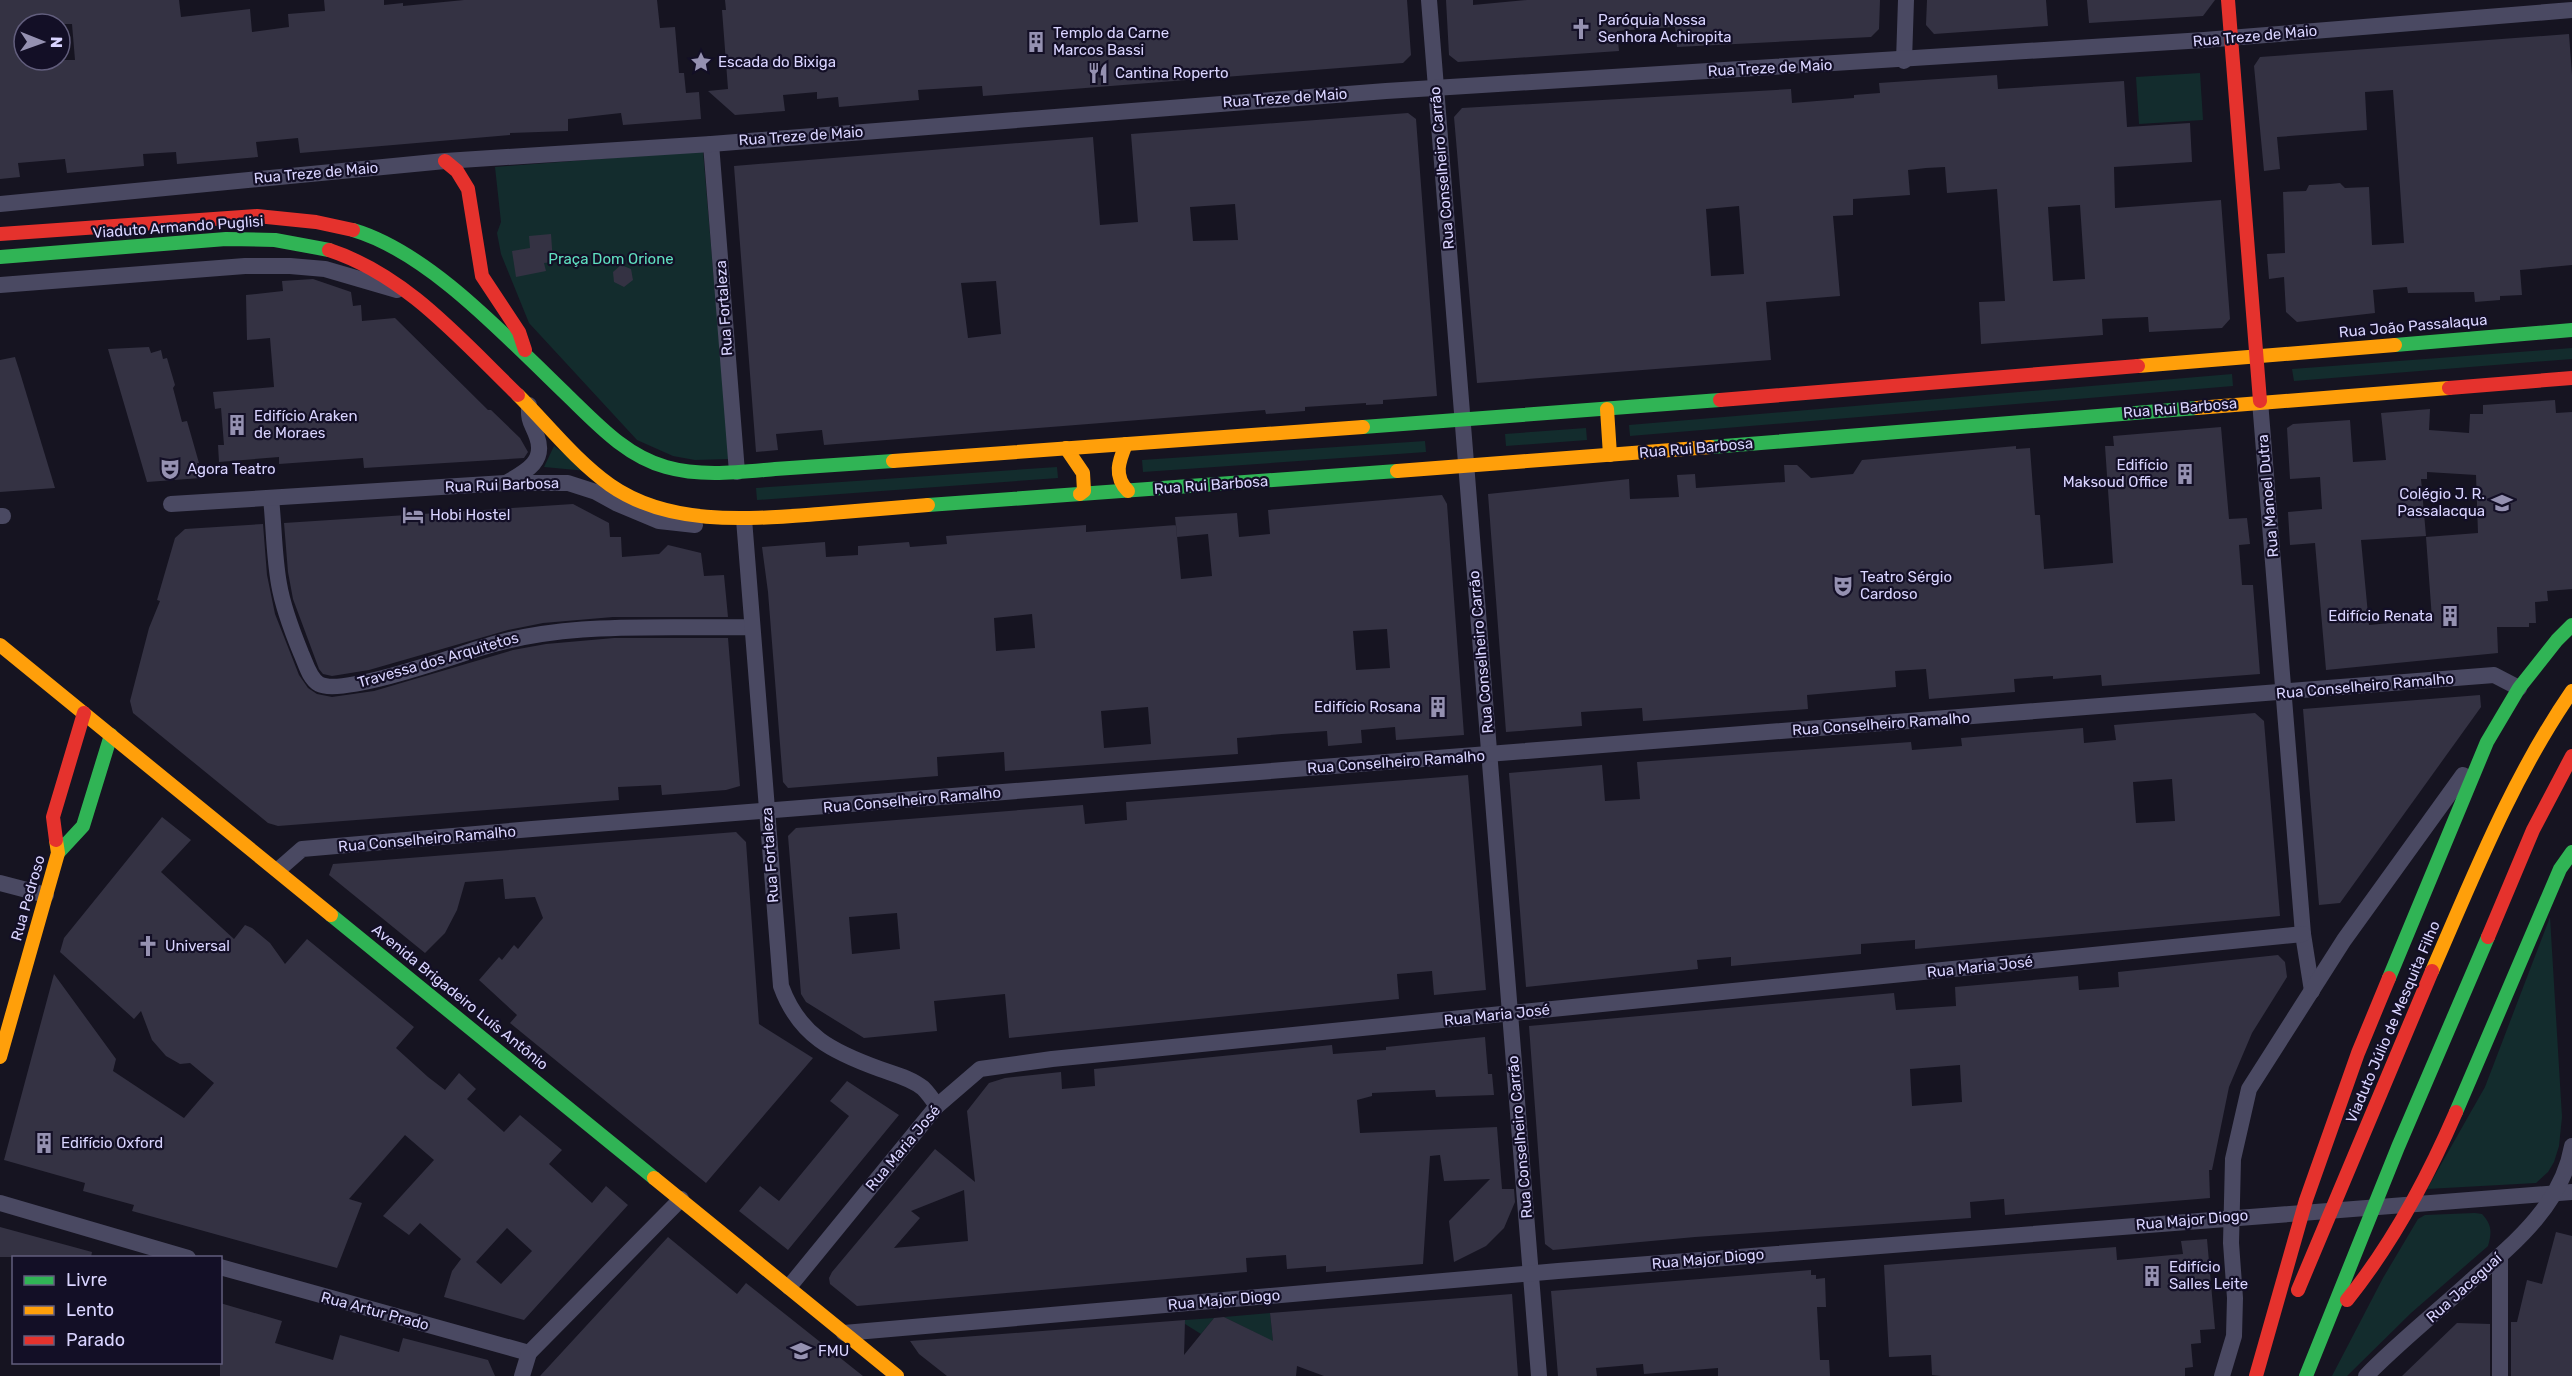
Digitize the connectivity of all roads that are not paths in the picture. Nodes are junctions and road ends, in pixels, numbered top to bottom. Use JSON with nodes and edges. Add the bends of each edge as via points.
{"nodes":[{"id":1,"x":1429,"y":0,"type":"edge"},
{"id":2,"x":1906,"y":0,"type":"edge"},
{"id":3,"x":2228,"y":0,"type":"edge"},
{"id":4,"x":2572,"y":10,"type":"edge"},
{"id":5,"x":2231,"y":38,"type":"junction"},
{"id":6,"x":1904,"y":61,"type":"junction"},
{"id":7,"x":1435,"y":88,"type":"junction"},
{"id":8,"x":711,"y":144,"type":"junction"},
{"id":9,"x":445,"y":161,"type":"junction"},
{"id":10,"x":0,"y":204,"type":"edge"},
{"id":11,"x":0,"y":234,"type":"edge"},
{"id":12,"x":0,"y":257,"type":"edge"},
{"id":13,"x":0,"y":285,"type":"edge"},
{"id":14,"x":417,"y":297,"type":"junction"},
{"id":15,"x":2572,"y":330,"type":"edge"},
{"id":16,"x":2256,"y":355,"type":"junction"},
{"id":17,"x":527,"y":357,"type":"junction"},
{"id":18,"x":2572,"y":378,"type":"edge"},
{"id":19,"x":2260,"y":401,"type":"junction"},
{"id":20,"x":529,"y":405,"type":"junction"},
{"id":21,"x":1607,"y":409,"type":"junction"},
{"id":22,"x":1462,"y":420,"type":"junction"},
{"id":23,"x":1126,"y":444,"type":"junction"},
{"id":24,"x":1066,"y":448,"type":"junction"},
{"id":25,"x":1610,"y":455,"type":"junction"},
{"id":26,"x":1466,"y":466,"type":"junction"},
{"id":27,"x":737,"y":472,"type":"junction"},
{"id":28,"x":506,"y":483,"type":"junction"},
{"id":29,"x":1128,"y":491,"type":"junction"},
{"id":30,"x":1080,"y":494,"type":"junction"},
{"id":31,"x":271,"y":498,"type":"junction"},
{"id":32,"x":171,"y":504,"type":"dead end"},
{"id":33,"x":717,"y":518,"type":"junction"},
{"id":34,"x":744,"y":519,"type":"junction"},
{"id":35,"x":2572,"y":624,"type":"edge"},
{"id":36,"x":752,"y":627,"type":"junction"},
{"id":37,"x":0,"y":645,"type":"edge"},
{"id":38,"x":2519,"y":688,"type":"junction"},
{"id":39,"x":2572,"y":691,"type":"edge"},
{"id":40,"x":2283,"y":693,"type":"junction"},
{"id":41,"x":84,"y":713,"type":"junction"},
{"id":42,"x":111,"y":735,"type":"junction"},
{"id":43,"x":2487,"y":742,"type":"junction"},
{"id":44,"x":1489,"y":755,"type":"junction"},
{"id":45,"x":2572,"y":756,"type":"edge"},
{"id":46,"x":767,"y":812,"type":"junction"},
{"id":47,"x":2572,"y":852,"type":"edge"},
{"id":48,"x":58,"y":854,"type":"junction"},
{"id":49,"x":278,"y":870,"type":"junction"},
{"id":50,"x":0,"y":883,"type":"edge"},
{"id":51,"x":46,"y":896,"type":"junction"},
{"id":52,"x":2302,"y":934,"type":"junction"},
{"id":53,"x":2312,"y":991,"type":"junction"},
{"id":54,"x":1510,"y":1014,"type":"junction"},
{"id":55,"x":0,"y":1057,"type":"edge"},
{"id":56,"x":937,"y":1106,"type":"junction"},
{"id":57,"x":2572,"y":1146,"type":"edge"},
{"id":58,"x":2564,"y":1192,"type":"edge"},
{"id":59,"x":681,"y":1199,"type":"junction"},
{"id":60,"x":0,"y":1203,"type":"edge"},
{"id":61,"x":2232,"y":1217,"type":"junction"},
{"id":62,"x":185,"y":1256,"type":"edge"},
{"id":63,"x":2500,"y":1256,"type":"junction"},
{"id":64,"x":222,"y":1268,"type":"edge"},
{"id":65,"x":1531,"y":1274,"type":"junction"},
{"id":66,"x":789,"y":1287,"type":"junction"},
{"id":67,"x":2294,"y":1301,"type":"dead end"},
{"id":68,"x":2285,"y":1323,"type":"dead end"},
{"id":69,"x":2325,"y":1328,"type":"junction"},
{"id":70,"x":844,"y":1333,"type":"junction"},
{"id":71,"x":529,"y":1353,"type":"junction"},
{"id":72,"x":522,"y":1376,"type":"edge"},
{"id":73,"x":897,"y":1376,"type":"edge"},
{"id":74,"x":1539,"y":1376,"type":"edge"},
{"id":75,"x":2222,"y":1376,"type":"edge"},
{"id":76,"x":2256,"y":1376,"type":"edge"},
{"id":77,"x":2264,"y":1376,"type":"edge"},
{"id":78,"x":2306,"y":1376,"type":"edge"},
{"id":79,"x":2366,"y":1376,"type":"edge"},
{"id":80,"x":2500,"y":1376,"type":"edge"}],
"edges":[{"from":1,"to":7,"type":"street","name":"Rua Conselheiro Carrão"},
{"from":2,"to":6,"type":"street"},
{"from":3,"to":5,"type":"main road","name":"Rua Manoel Dutra"},
{"from":4,"to":5,"type":"street","name":"Rua Treze de Maio"},
{"from":5,"to":6,"type":"street","name":"Rua Treze de Maio"},
{"from":5,"to":16,"type":"main road","name":"Rua Manoel Dutra"},
{"from":6,"to":7,"type":"street","name":"Rua Treze de Maio"},
{"from":7,"to":8,"type":"street","name":"Rua Treze de Maio"},
{"from":7,"to":22,"type":"street","name":"Rua Conselheiro Carrão"},
{"from":8,"to":9,"type":"street","name":"Rua Treze de Maio"},
{"from":8,"to":27,"type":"street","name":"Rua Fortaleza"},
{"from":9,"to":10,"type":"street","name":"Rua Treze de Maio"},
{"from":9,"to":17,"type":"main road","via":[[468,189],[482,276],[519,332]]},
{"from":11,"to":17,"type":"main road","name":"Viaduto Armando Puglisi","via":[[257,216],[323,222],[375,237],[403,252],[447,285]]},
{"from":12,"to":14,"type":"main road","name":"Viaduto Armando Puglisi","via":[[233,238],[277,238],[350,257],[382,272]]},
{"from":13,"to":14,"type":"street","via":[[244,266],[290,266],[325,269]]},
{"from":14,"to":20,"type":"main road"},
{"from":15,"to":16,"type":"main road","name":"Rua João Passalaqua"},
{"from":16,"to":19,"type":"main road","name":"Rua Manoel Dutra"},
{"from":16,"to":21,"type":"main road"},
{"from":17,"to":27,"type":"main road","via":[[635,454],[668,468]]},
{"from":18,"to":19,"type":"main road"},
{"from":19,"to":25,"type":"main road","name":"Rua Rui Barbosa"},
{"from":19,"to":40,"type":"street","name":"Rua Manoel Dutra"},
{"from":20,"to":28,"type":"street","via":[[528,421],[539,453],[527,471]]},
{"from":20,"to":33,"type":"main road","via":[[611,486],[650,506]]},
{"from":21,"to":22,"type":"main road"},
{"from":21,"to":25,"type":"main road"},
{"from":22,"to":23,"type":"main road"},
{"from":22,"to":26,"type":"street","name":"Rua Conselheiro Carrão"},
{"from":23,"to":24,"type":"main road"},
{"from":23,"to":29,"type":"main road","via":[[1117,470],[1121,485]]},
{"from":24,"to":27,"type":"main road"},
{"from":24,"to":30,"type":"main road","via":[[1084,472],[1084,492]]},
{"from":25,"to":26,"type":"main road","name":"Rua Rui Barbosa"},
{"from":26,"to":29,"type":"main road","name":"Rua Rui Barbosa"},
{"from":26,"to":44,"type":"street","name":"Rua Conselheiro Carrão"},
{"from":28,"to":31,"type":"street","name":"Rua Rui Barbosa"},
{"from":28,"to":33,"type":"street","name":"Rua Rui Barbosa","via":[[568,483],[659,521],[700,525]]},
{"from":29,"to":30,"type":"main road","name":"Rua Rui Barbosa"},
{"from":30,"to":34,"type":"main road","name":"Rua Rui Barbosa"},
{"from":31,"to":32,"type":"street","name":"Rua Rui Barbosa"},
{"from":31,"to":36,"type":"street","name":"Travessa dos Arquitetos","via":[[279,585],[288,620],[310,675],[326,687],[379,678],[533,634],[611,628]]},
{"from":33,"to":34,"type":"main road","name":"Rua Rui Barbosa"},
{"from":34,"to":36,"type":"street","name":"Rua Fortaleza"},
{"from":35,"to":38,"type":"main road"},
{"from":36,"to":46,"type":"street","name":"Rua Fortaleza"},
{"from":37,"to":41,"type":"main road","name":"Avenida Brigadeiro Luís Antônio"},
{"from":38,"to":40,"type":"street","name":"Rua Conselheiro Ramalho","via":[[2494,675]]},
{"from":38,"to":43,"type":"main road"},
{"from":39,"to":67,"type":"main road","name":"Viaduto Júlio de Mesquita Filho","via":[[2547,725],[2507,799]]},
{"from":40,"to":44,"type":"street","name":"Rua Conselheiro Ramalho"},
{"from":40,"to":52,"type":"street","name":"Rua Manoel Dutra"},
{"from":41,"to":42,"type":"main road","name":"Avenida Brigadeiro Luís Antônio"},
{"from":41,"to":48,"type":"main road","name":"Rua Pedroso","via":[[53,817]]},
{"from":42,"to":48,"type":"main road","via":[[83,826]]},
{"from":42,"to":49,"type":"main road","name":"Avenida Brigadeiro Luís Antônio"},
{"from":43,"to":53,"type":"street","via":[[2344,940]]},
{"from":43,"to":76,"type":"main road","via":[[2358,1053],[2306,1200]]},
{"from":44,"to":46,"type":"street","name":"Rua Conselheiro Ramalho"},
{"from":44,"to":54,"type":"street","name":"Rua Conselheiro Carrão"},
{"from":45,"to":69,"type":"main road","via":[[2533,830]]},
{"from":46,"to":49,"type":"street","name":"Rua Conselheiro Ramalho","via":[[302,849]]},
{"from":46,"to":56,"type":"street","name":"Rua Fortaleza","via":[[777,954],[781,986],[789,1007],[802,1025],[823,1042],[851,1059],[911,1080],[924,1088]]},
{"from":47,"to":69,"type":"main road","via":[[2560,868],[2444,1139],[2408,1213],[2370,1271]]},
{"from":48,"to":51,"type":"main road","name":"Rua Pedroso"},
{"from":49,"to":59,"type":"main road","name":"Avenida Brigadeiro Luís Antônio"},
{"from":50,"to":51,"type":"street"},
{"from":51,"to":55,"type":"main road","name":"Rua Pedroso"},
{"from":52,"to":53,"type":"street","name":"Rua Manoel Dutra"},
{"from":52,"to":54,"type":"street","name":"Rua Maria José"},
{"from":53,"to":61,"type":"street","via":[[2249,1089],[2232,1159]]},
{"from":54,"to":56,"type":"street","name":"Rua Maria José","via":[[1011,1064],[980,1070]]},
{"from":54,"to":65,"type":"street","name":"Rua Conselheiro Carrão"},
{"from":56,"to":66,"type":"street","name":"Rua Maria José"},
{"from":57,"to":58,"type":"street","name":"Rua Jaceguaí"},
{"from":58,"to":61,"type":"street","name":"Rua Major Diogo"},
{"from":58,"to":63,"type":"street","name":"Rua Jaceguaí"},
{"from":59,"to":66,"type":"main road","name":"Avenida Brigadeiro Luís Antônio"},
{"from":59,"to":71,"type":"street"},
{"from":60,"to":62,"type":"street"},
{"from":61,"to":65,"type":"street","name":"Rua Major Diogo"},
{"from":61,"to":75,"type":"street","via":[[2234,1336]]},
{"from":63,"to":79,"type":"street","name":"Rua Jaceguaí"},
{"from":63,"to":80,"type":"street"},
{"from":64,"to":71,"type":"street","name":"Rua Artur Prado"},
{"from":65,"to":70,"type":"street","name":"Rua Major Diogo"},
{"from":65,"to":74,"type":"street","name":"Rua Conselheiro Carrão"},
{"from":66,"to":70,"type":"main road","name":"Avenida Brigadeiro Luís Antônio"},
{"from":68,"to":77,"type":"main road"},
{"from":69,"to":78,"type":"main road"},
{"from":70,"to":73,"type":"main road","name":"Avenida Brigadeiro Luís Antônio"},
{"from":71,"to":72,"type":"street"}]}
